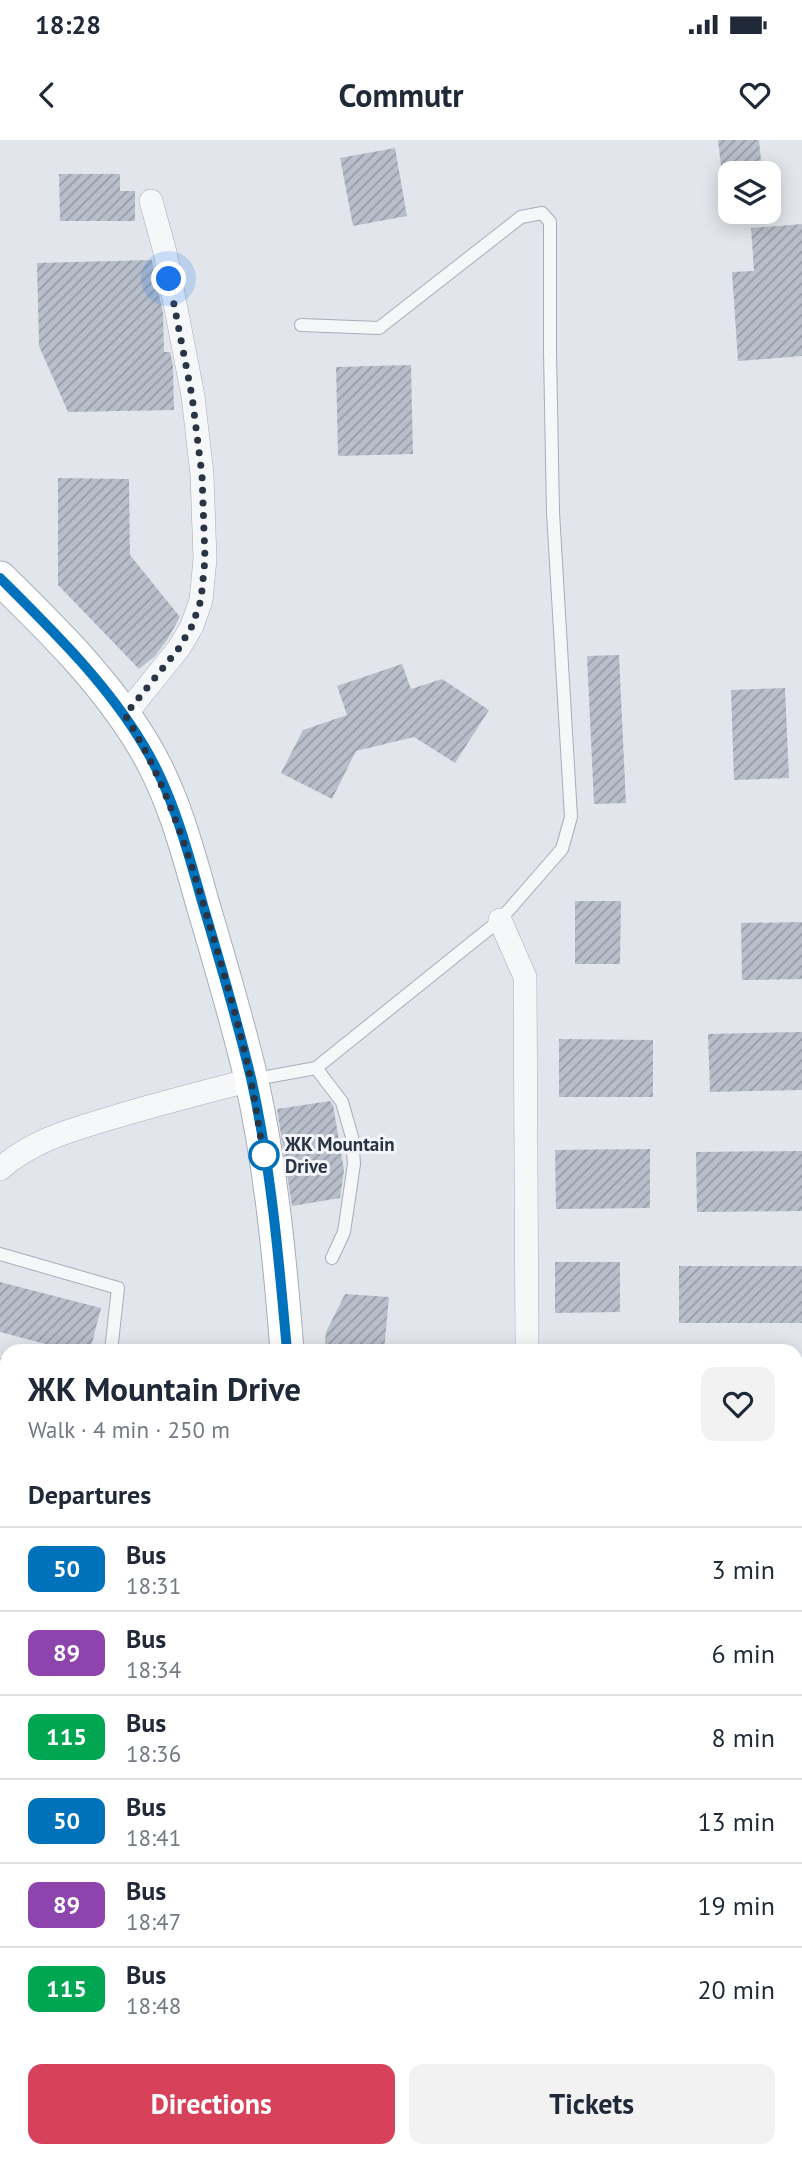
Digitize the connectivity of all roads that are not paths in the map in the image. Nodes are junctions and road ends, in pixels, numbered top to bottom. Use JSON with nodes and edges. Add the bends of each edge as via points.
{"nodes":[{"id":1,"x":150,"y":201,"type":"dead end"},
{"id":2,"x":302,"y":325,"type":"dead end"},
{"id":3,"x":0,"y":578,"type":"edge"},
{"id":4,"x":125,"y":715,"type":"junction"},
{"id":5,"x":499,"y":920,"type":"junction"},
{"id":6,"x":316,"y":1068,"type":"junction"},
{"id":7,"x":251,"y":1080,"type":"junction"},
{"id":8,"x":0,"y":1169,"type":"edge"},
{"id":9,"x":0,"y":1254,"type":"edge"},
{"id":10,"x":332,"y":1258,"type":"dead end"},
{"id":11,"x":112,"y":1344,"type":"edge"},
{"id":12,"x":286,"y":1344,"type":"edge"},
{"id":13,"x":527,"y":1344,"type":"edge"}],
"edges":[{"from":1,"to":4,"type":"street","via":[[165,252],[192,396],[202,475],[205,559],[201,600],[192,626]]},
{"from":2,"to":5,"type":"lane","via":[[379,328],[521,217],[542,213],[550,222],[553,512],[571,817],[562,849]]},
{"from":3,"to":4,"type":"street","via":[[98,680]]},
{"from":4,"to":7,"type":"street","via":[[146,749],[186,847]]},
{"from":5,"to":6,"type":"lane"},
{"from":5,"to":13,"type":"street","via":[[525,977]]},
{"from":6,"to":7,"type":"lane"},
{"from":6,"to":10,"type":"lane","via":[[342,1102],[352,1137],[354,1164],[344,1232]]},
{"from":7,"to":8,"type":"street","via":[[57,1134]]},
{"from":7,"to":12,"type":"street","via":[[271,1197]]},
{"from":9,"to":11,"type":"lane","via":[[118,1288]]}]}
